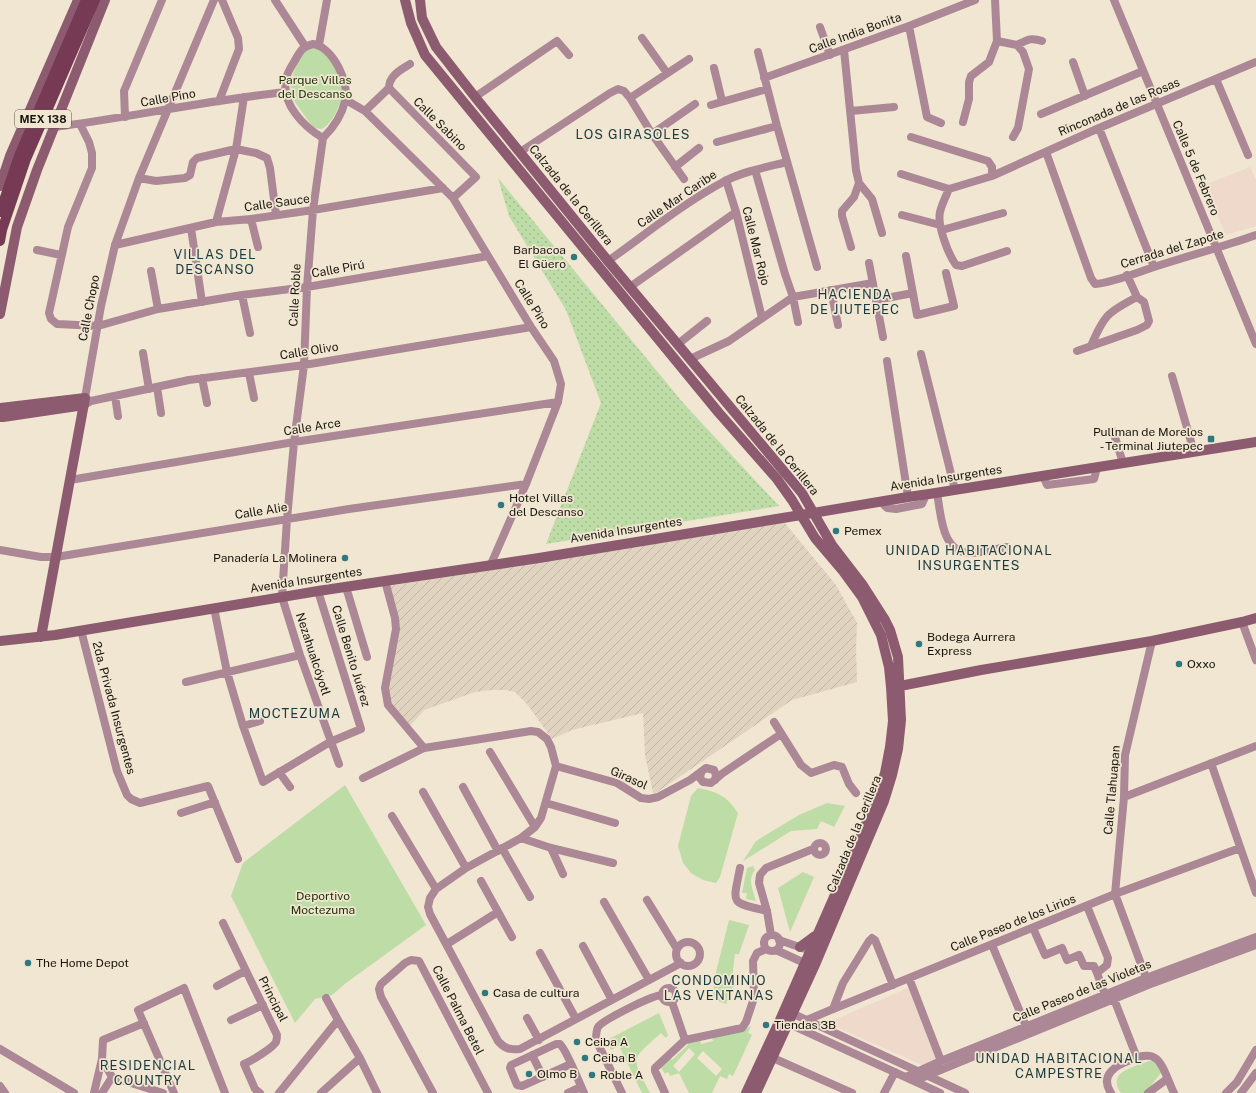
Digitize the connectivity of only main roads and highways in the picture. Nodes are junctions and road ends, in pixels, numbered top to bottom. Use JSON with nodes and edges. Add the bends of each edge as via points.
{"nodes":[{"id":1,"x":86,"y":0,"type":"edge"},
{"id":2,"x":95,"y":0,"type":"edge"},
{"id":3,"x":0,"y":212,"type":"edge"},
{"id":4,"x":0,"y":240,"type":"edge"}],
"edges":[{"from":1,"to":3,"type":"main road","number":"MEX 138","via":[[19,156]]},
{"from":2,"to":4,"type":"main road","number":"MEX 138","via":[[26,159]]}]}
